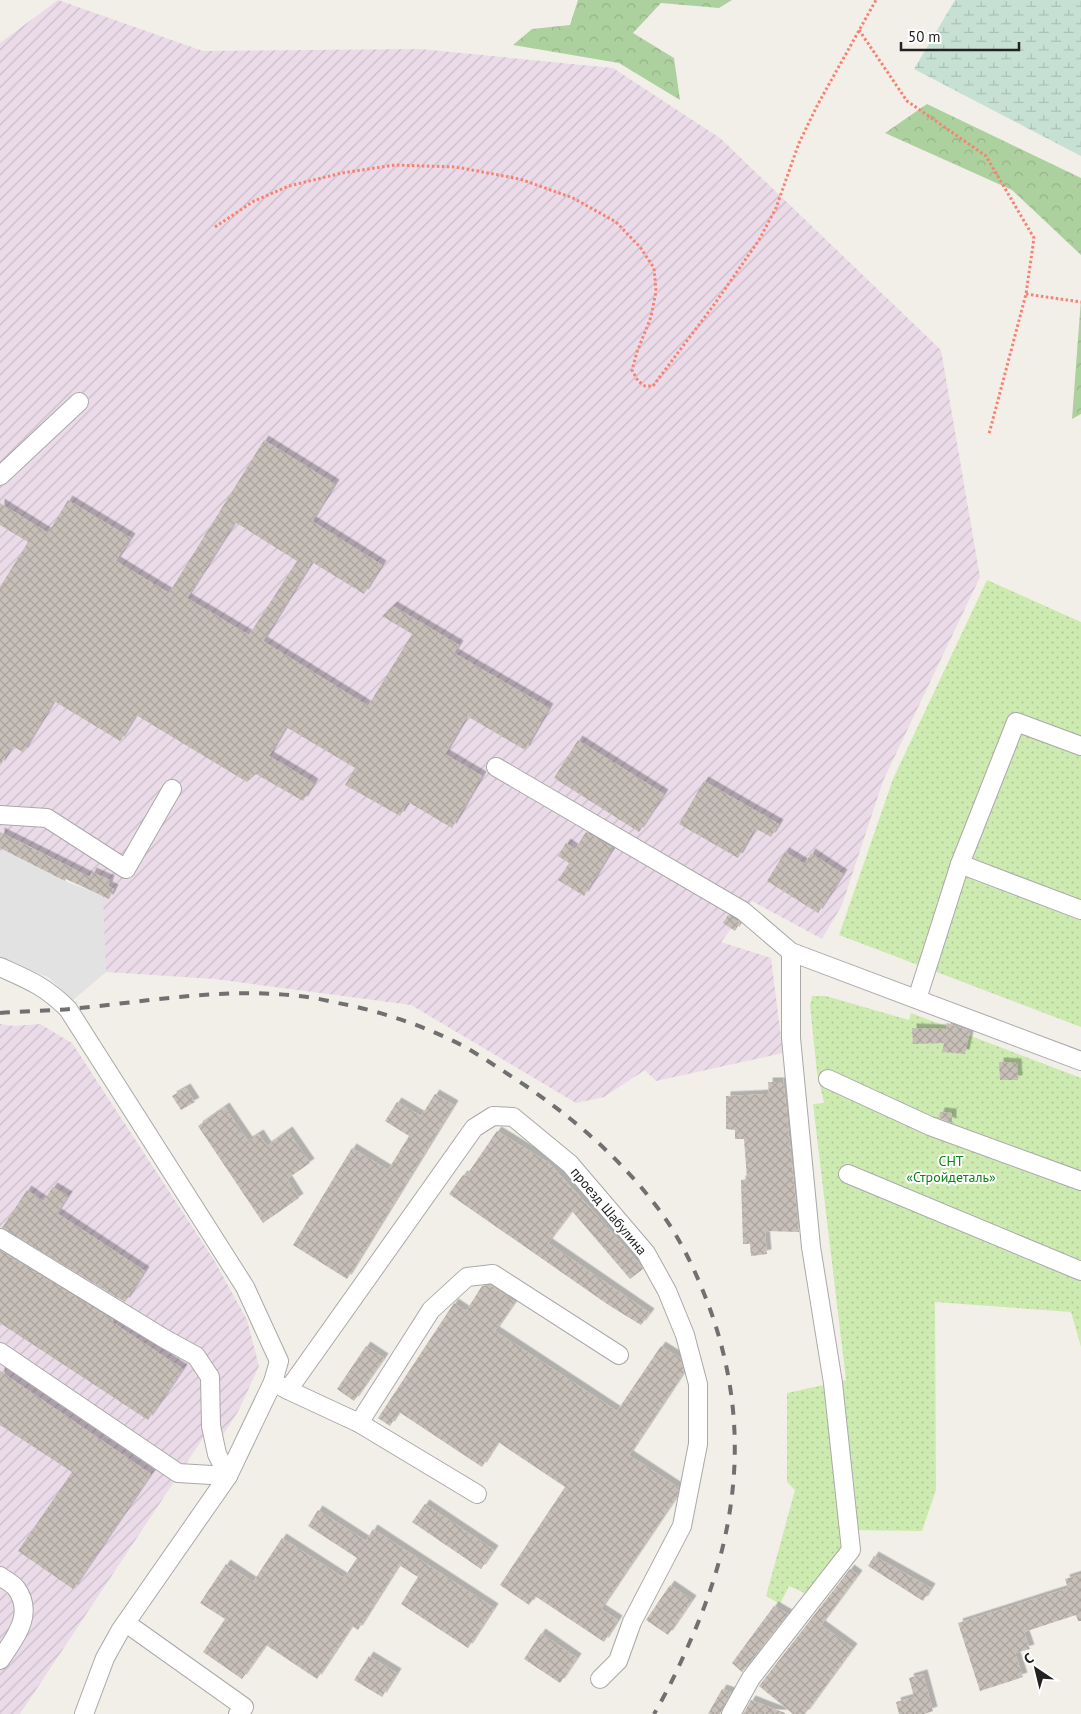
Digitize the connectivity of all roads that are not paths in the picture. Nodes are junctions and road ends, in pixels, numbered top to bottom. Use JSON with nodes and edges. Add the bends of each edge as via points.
{"nodes":[{"id":1,"x":79,"y":402,"type":"dead end"},
{"id":2,"x":0,"y":476,"type":"edge"},
{"id":3,"x":1081,"y":746,"type":"edge"},
{"id":4,"x":496,"y":767,"type":"dead end"},
{"id":5,"x":172,"y":789,"type":"dead end"},
{"id":6,"x":0,"y":815,"type":"edge"},
{"id":7,"x":960,"y":864,"type":"junction"},
{"id":8,"x":1081,"y":910,"type":"edge"},
{"id":9,"x":791,"y":952,"type":"junction"},
{"id":10,"x":0,"y":967,"type":"edge"},
{"id":11,"x":917,"y":999,"type":"junction"},
{"id":12,"x":1081,"y":1061,"type":"edge"},
{"id":13,"x":828,"y":1079,"type":"dead end"},
{"id":14,"x":848,"y":1174,"type":"dead end"},
{"id":15,"x":1081,"y":1181,"type":"edge"},
{"id":16,"x":0,"y":1238,"type":"edge"},
{"id":17,"x":1081,"y":1271,"type":"edge"},
{"id":18,"x":0,"y":1352,"type":"edge"},
{"id":19,"x":619,"y":1355,"type":"dead end"},
{"id":20,"x":281,"y":1386,"type":"junction"},
{"id":21,"x":359,"y":1423,"type":"junction"},
{"id":22,"x":228,"y":1476,"type":"junction"},
{"id":23,"x":477,"y":1494,"type":"dead end"},
{"id":24,"x":0,"y":1576,"type":"edge"},
{"id":25,"x":126,"y":1623,"type":"junction"},
{"id":26,"x":0,"y":1660,"type":"edge"},
{"id":27,"x":600,"y":1679,"type":"dead end"},
{"id":28,"x":245,"y":1712,"type":"edge"},
{"id":29,"x":84,"y":1714,"type":"edge"},
{"id":30,"x":731,"y":1714,"type":"edge"}],
"edges":[{"from":1,"to":2,"type":"street"},
{"from":3,"to":7,"type":"street","via":[[1016,722]]},
{"from":4,"to":9,"type":"street","via":[[743,911]]},
{"from":5,"to":6,"type":"street","via":[[126,870],[47,818]]},
{"from":7,"to":8,"type":"street"},
{"from":7,"to":11,"type":"street"},
{"from":9,"to":11,"type":"street"},
{"from":9,"to":30,"type":"street","via":[[790,1038],[811,1247],[833,1383],[851,1550],[751,1678]]},
{"from":10,"to":20,"type":"street","via":[[38,984],[68,1009],[245,1287],[278,1361]]},
{"from":11,"to":12,"type":"street"},
{"from":13,"to":15,"type":"street","via":[[930,1126]]},
{"from":14,"to":17,"type":"street"},
{"from":16,"to":22,"type":"street","via":[[196,1356],[210,1378],[211,1426],[217,1454]]},
{"from":18,"to":22,"type":"street","via":[[178,1472]]},
{"from":19,"to":21,"type":"street","via":[[493,1274],[467,1277],[431,1310]]},
{"from":20,"to":21,"type":"street"},
{"from":20,"to":22,"type":"street"},
{"from":20,"to":27,"type":"street","name":"проезд Шабулина","via":[[474,1128],[493,1116],[513,1117],[570,1164],[646,1253],[668,1291],[685,1335],[698,1384],[698,1444],[682,1526],[632,1622],[618,1661]]},
{"from":21,"to":23,"type":"street"},
{"from":22,"to":25,"type":"street"},
{"from":24,"to":26,"type":"street","via":[[15,1587],[24,1604],[24,1618],[18,1635]]},
{"from":25,"to":28,"type":"street"},
{"from":25,"to":29,"type":"street","via":[[105,1658]]}]}
